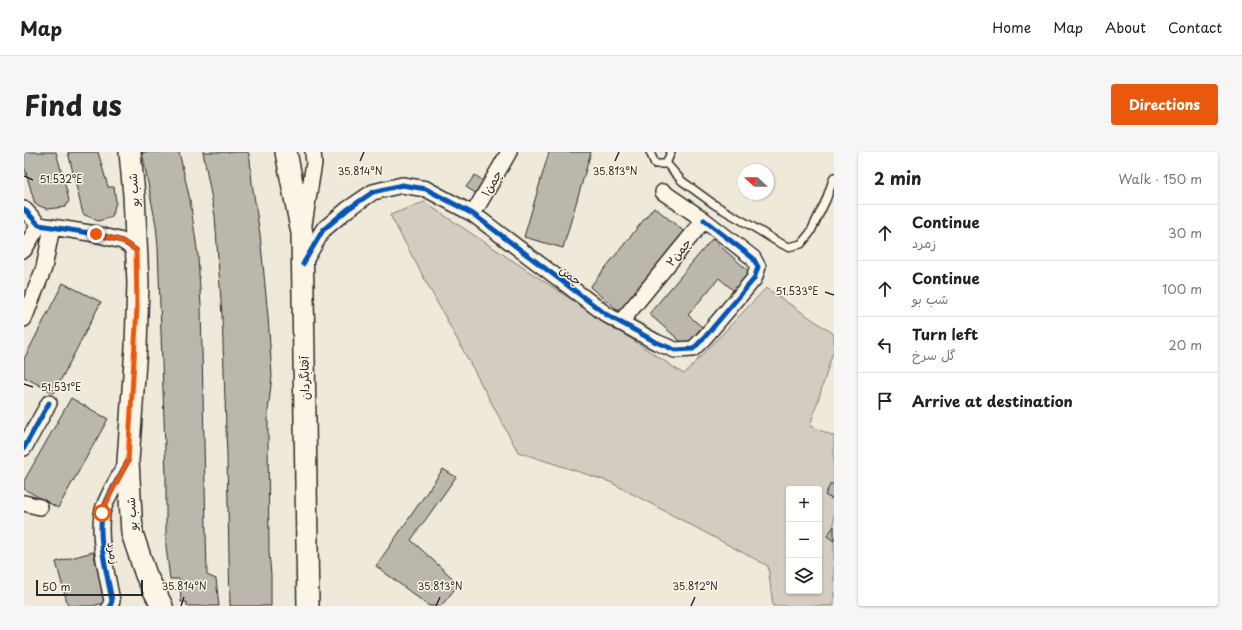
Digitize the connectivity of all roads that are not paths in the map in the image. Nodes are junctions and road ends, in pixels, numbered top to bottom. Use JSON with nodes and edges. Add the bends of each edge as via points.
{"nodes":[{"id":1,"x":130,"y":152,"type":"edge"},
{"id":2,"x":286,"y":152,"type":"edge"},
{"id":3,"x":313,"y":152,"type":"edge"},
{"id":4,"x":510,"y":152,"type":"edge"},
{"id":5,"x":650,"y":152,"type":"edge"},
{"id":6,"x":671,"y":152,"type":"edge"},
{"id":7,"x":666,"y":163,"type":"junction"},
{"id":8,"x":834,"y":177,"type":"edge"},
{"id":9,"x":663,"y":192,"type":"dead end"},
{"id":10,"x":24,"y":209,"type":"edge"},
{"id":11,"x":473,"y":214,"type":"junction"},
{"id":12,"x":704,"y":220,"type":"junction"},
{"id":13,"x":45,"y":226,"type":"junction"},
{"id":14,"x":302,"y":233,"type":"junction"},
{"id":15,"x":24,"y":250,"type":"edge"},
{"id":16,"x":136,"y":250,"type":"junction"},
{"id":17,"x":302,"y":264,"type":"junction"},
{"id":18,"x":24,"y":319,"type":"edge"},
{"id":19,"x":620,"y":323,"type":"junction"},
{"id":20,"x":49,"y":402,"type":"dead end"},
{"id":21,"x":24,"y":448,"type":"edge"},
{"id":22,"x":128,"y":461,"type":"junction"},
{"id":23,"x":24,"y":502,"type":"edge"},
{"id":24,"x":40,"y":507,"type":"dead end"},
{"id":25,"x":110,"y":606,"type":"edge"},
{"id":26,"x":162,"y":606,"type":"edge"},
{"id":27,"x":308,"y":606,"type":"edge"}],
"edges":[{"from":1,"to":16,"type":"main road","name":"شب بو"},
{"from":2,"to":14,"type":"main road"},
{"from":3,"to":14,"type":"street","name":"آفتابگردان","via":[[314,163]]},
{"from":4,"to":11,"type":"street","name":"چمن۱"},
{"from":5,"to":7,"type":"lane","via":[[655,164]]},
{"from":6,"to":7,"type":"lane"},
{"from":7,"to":8,"type":"lane","via":[[682,181],[715,205],[788,247],[801,244],[810,233]]},
{"from":9,"to":12,"type":"street"},
{"from":10,"to":13,"type":"street"},
{"from":11,"to":17,"type":"street","name":"چمن","via":[[426,189],[402,185],[373,192],[323,230]]},
{"from":11,"to":19,"type":"street","name":"چمن"},
{"from":12,"to":19,"type":"street","name":"چمن۲"},
{"from":12,"to":19,"type":"street","name":"چمن","via":[[753,258],[758,267],[754,279],[693,349],[674,350]]},
{"from":13,"to":15,"type":"street"},
{"from":13,"to":16,"type":"street","via":[[96,234],[122,241]]},
{"from":13,"to":18,"type":"street","via":[[44,268]]},
{"from":14,"to":17,"type":"main road","name":"آفتابگردان"},
{"from":16,"to":22,"type":"main road","name":"شب بو","via":[[137,308]]},
{"from":17,"to":27,"type":"main road","name":"آفتابگردان"},
{"from":20,"to":21,"type":"street"},
{"from":22,"to":25,"type":"street","name":"زمرد","via":[[102,513],[101,538],[112,601]]},
{"from":22,"to":26,"type":"main road","name":"شب بو","via":[[132,533],[146,575]]},
{"from":23,"to":24,"type":"street"}]}
